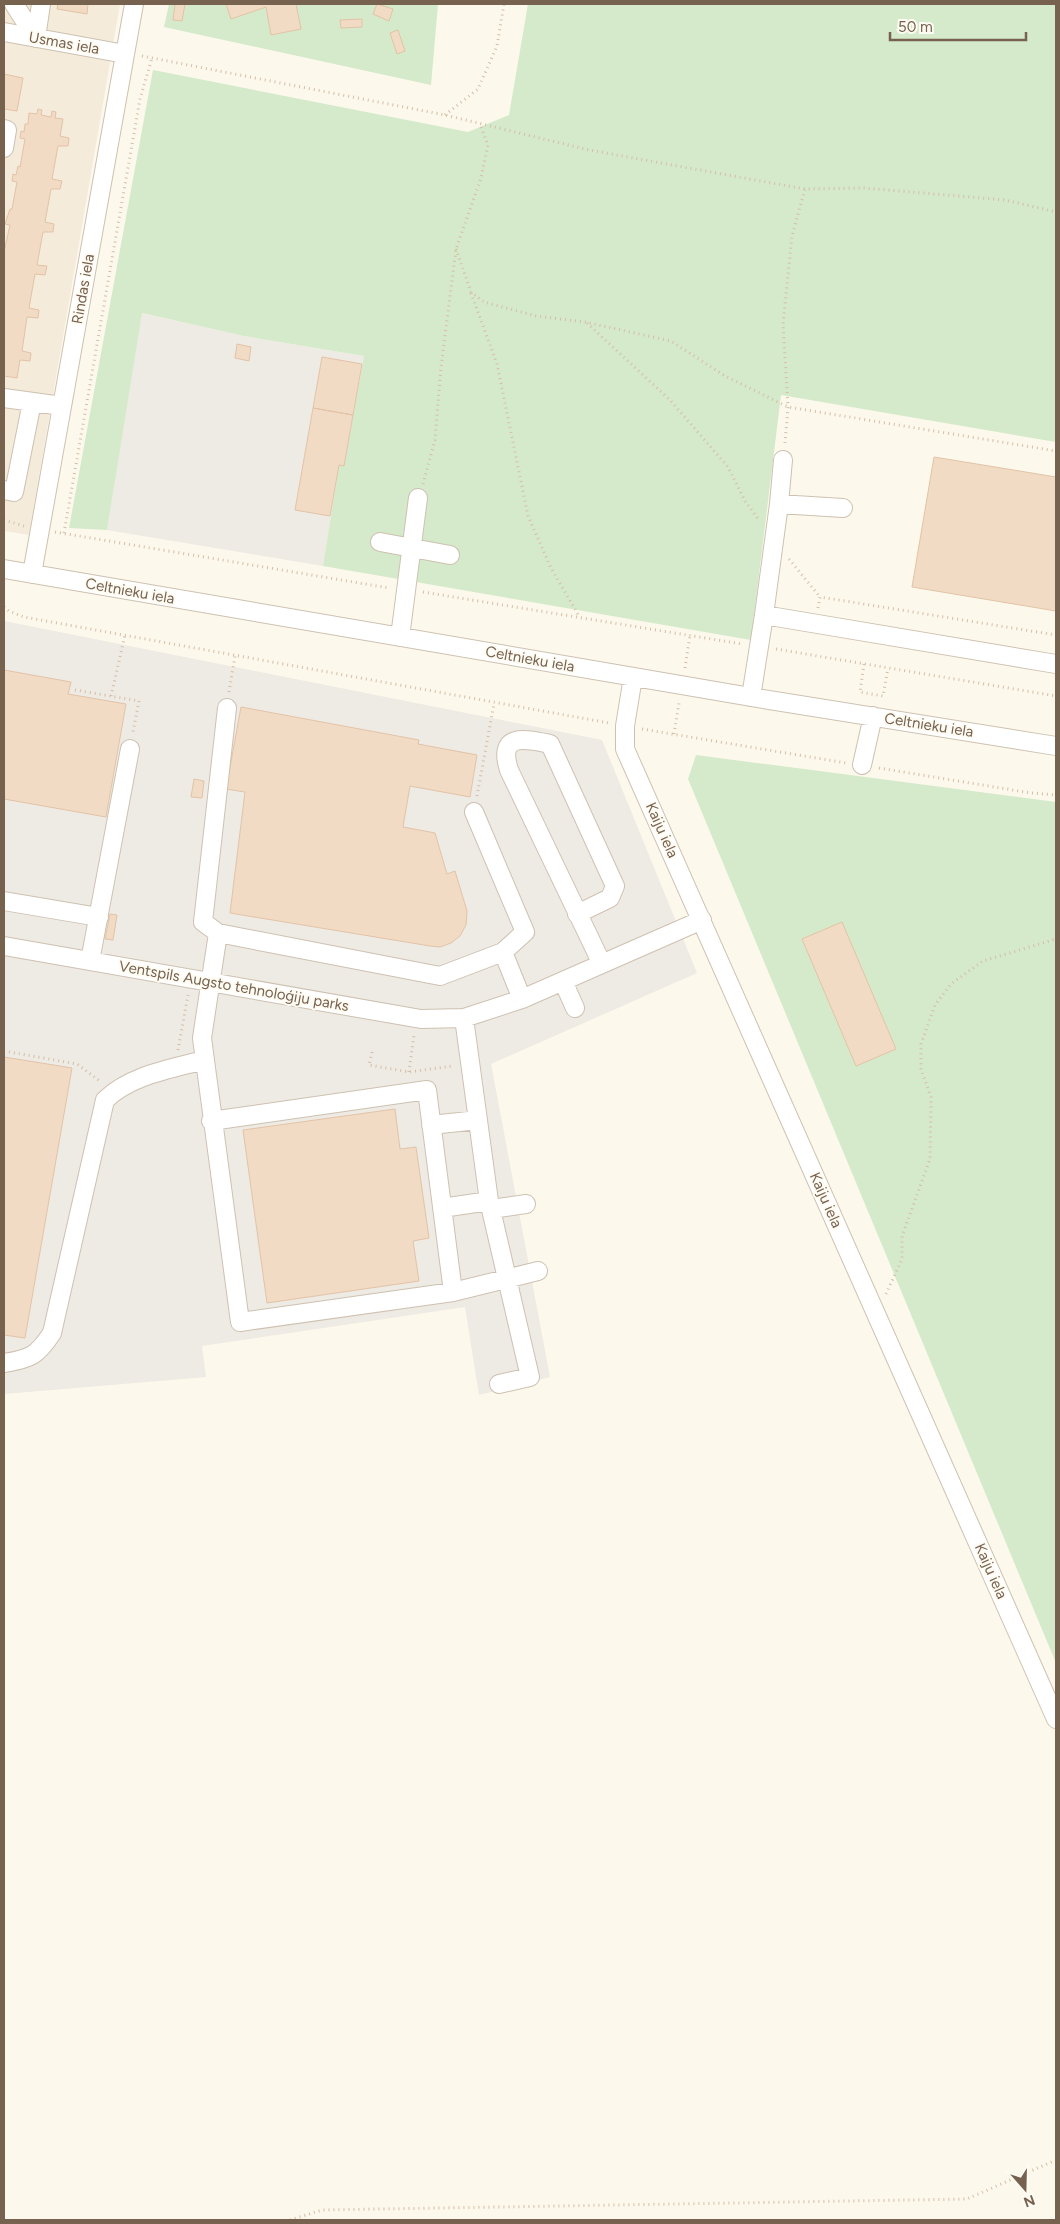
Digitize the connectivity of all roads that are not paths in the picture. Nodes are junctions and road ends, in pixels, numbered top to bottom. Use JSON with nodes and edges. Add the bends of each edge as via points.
{"nodes":[{"id":1,"x":14,"y":4,"type":"edge"},
{"id":2,"x":41,"y":4,"type":"edge"},
{"id":3,"x":134,"y":4,"type":"edge"},
{"id":4,"x":4,"y":32,"type":"edge"},
{"id":5,"x":36,"y":38,"type":"junction"},
{"id":6,"x":125,"y":54,"type":"junction"},
{"id":7,"x":4,"y":129,"type":"edge"},
{"id":8,"x":4,"y":148,"type":"edge"},
{"id":9,"x":4,"y":398,"type":"edge"},
{"id":10,"x":32,"y":402,"type":"junction"},
{"id":11,"x":62,"y":406,"type":"junction"},
{"id":12,"x":783,"y":460,"type":"road end"},
{"id":13,"x":4,"y":490,"type":"edge"},
{"id":14,"x":418,"y":498,"type":"road end"},
{"id":15,"x":779,"y":504,"type":"junction"},
{"id":16,"x":843,"y":508,"type":"dead end"},
{"id":17,"x":380,"y":542,"type":"dead end"},
{"id":18,"x":411,"y":548,"type":"junction"},
{"id":19,"x":450,"y":555,"type":"dead end"},
{"id":20,"x":4,"y":569,"type":"edge"},
{"id":21,"x":32,"y":574,"type":"junction"},
{"id":22,"x":764,"y":615,"type":"junction"},
{"id":23,"x":400,"y":637,"type":"junction"},
{"id":24,"x":1056,"y":664,"type":"edge"},
{"id":25,"x":633,"y":677,"type":"junction"},
{"id":26,"x":751,"y":697,"type":"junction"},
{"id":27,"x":227,"y":708,"type":"road end"},
{"id":28,"x":873,"y":716,"type":"junction"},
{"id":29,"x":1056,"y":746,"type":"edge"},
{"id":30,"x":130,"y":749,"type":"road end"},
{"id":31,"x":862,"y":765,"type":"road end"},
{"id":32,"x":474,"y":812,"type":"road end"},
{"id":33,"x":4,"y":901,"type":"edge"},
{"id":34,"x":577,"y":914,"type":"junction"},
{"id":35,"x":99,"y":917,"type":"junction"},
{"id":36,"x":702,"y":920,"type":"junction"},
{"id":37,"x":218,"y":933,"type":"junction"},
{"id":38,"x":4,"y":946,"type":"edge"},
{"id":39,"x":503,"y":952,"type":"junction"},
{"id":40,"x":90,"y":961,"type":"junction"},
{"id":41,"x":602,"y":964,"type":"junction"},
{"id":42,"x":563,"y":981,"type":"junction"},
{"id":43,"x":209,"y":982,"type":"junction"},
{"id":44,"x":522,"y":999,"type":"junction"},
{"id":45,"x":575,"y":1008,"type":"dead end"},
{"id":46,"x":464,"y":1018,"type":"junction"},
{"id":47,"x":204,"y":1060,"type":"junction"},
{"id":48,"x":478,"y":1120,"type":"junction"},
{"id":49,"x":212,"y":1121,"type":"junction"},
{"id":50,"x":431,"y":1125,"type":"junction"},
{"id":51,"x":526,"y":1204,"type":"dead end"},
{"id":52,"x":490,"y":1205,"type":"junction"},
{"id":53,"x":442,"y":1208,"type":"junction"},
{"id":54,"x":538,"y":1271,"type":"dead end"},
{"id":55,"x":507,"y":1280,"type":"junction"},
{"id":56,"x":453,"y":1292,"type":"junction"},
{"id":57,"x":4,"y":1363,"type":"edge"},
{"id":58,"x":499,"y":1384,"type":"dead end"},
{"id":59,"x":1056,"y":1719,"type":"edge"}],
"edges":[{"from":1,"to":5,"type":"street"},
{"from":2,"to":5,"type":"street"},
{"from":3,"to":6,"type":"street","name":"Rindas iela"},
{"from":4,"to":5,"type":"street","name":"Usmas iela"},
{"from":5,"to":6,"type":"street","name":"Usmas iela"},
{"from":6,"to":11,"type":"street","name":"Rindas iela"},
{"from":7,"to":8,"type":"street","via":[[7,130]]},
{"from":9,"to":10,"type":"street"},
{"from":10,"to":11,"type":"street"},
{"from":10,"to":13,"type":"street","via":[[14,492]]},
{"from":11,"to":21,"type":"street","name":"Rindas iela"},
{"from":12,"to":15,"type":"street"},
{"from":14,"to":18,"type":"street"},
{"from":15,"to":16,"type":"street"},
{"from":15,"to":22,"type":"street"},
{"from":17,"to":18,"type":"street"},
{"from":18,"to":19,"type":"street"},
{"from":18,"to":23,"type":"street"},
{"from":20,"to":21,"type":"street","name":"Celtnieku iela"},
{"from":21,"to":23,"type":"street","name":"Celtnieku iela"},
{"from":22,"to":24,"type":"street"},
{"from":22,"to":26,"type":"street"},
{"from":23,"to":25,"type":"street","name":"Celtnieku iela"},
{"from":25,"to":26,"type":"street","name":"Celtnieku iela"},
{"from":25,"to":36,"type":"street","name":"Kaiju iela","via":[[625,726],[625,749]]},
{"from":26,"to":28,"type":"street","name":"Celtnieku iela"},
{"from":27,"to":37,"type":"street","via":[[203,922]]},
{"from":28,"to":29,"type":"street","name":"Celtnieku iela"},
{"from":28,"to":31,"type":"street"},
{"from":30,"to":35,"type":"street"},
{"from":32,"to":39,"type":"street","via":[[525,932]]},
{"from":33,"to":35,"type":"street"},
{"from":34,"to":34,"type":"street","via":[[610,898],[614,886],[550,744],[522,738],[514,741],[505,758]]},
{"from":34,"to":41,"type":"street"},
{"from":35,"to":40,"type":"street"},
{"from":36,"to":41,"type":"street","name":"Ventspils Augsto tehnoloģiju parks"},
{"from":36,"to":59,"type":"street","name":"Kaiju iela"},
{"from":37,"to":39,"type":"street","via":[[440,976]]},
{"from":37,"to":43,"type":"street"},
{"from":38,"to":40,"type":"street","name":"Ventspils Augsto tehnoloģiju parks"},
{"from":39,"to":44,"type":"street"},
{"from":40,"to":43,"type":"street","name":"Ventspils Augsto tehnoloģiju parks"},
{"from":41,"to":42,"type":"street","name":"Ventspils Augsto tehnoloģiju parks"},
{"from":42,"to":44,"type":"street","name":"Ventspils Augsto tehnoloģiju parks"},
{"from":42,"to":45,"type":"street"},
{"from":43,"to":46,"type":"street","name":"Ventspils Augsto tehnoloģiju parks","via":[[422,1019]]},
{"from":43,"to":47,"type":"street","via":[[202,1038]]},
{"from":44,"to":46,"type":"street","name":"Ventspils Augsto tehnoloģiju parks"},
{"from":46,"to":48,"type":"street"},
{"from":47,"to":49,"type":"street"},
{"from":47,"to":57,"type":"street","via":[[137,1079],[105,1100],[52,1333],[43,1348],[30,1359]]},
{"from":48,"to":50,"type":"street"},
{"from":48,"to":52,"type":"street"},
{"from":49,"to":50,"type":"street","via":[[426,1090]]},
{"from":49,"to":56,"type":"street","via":[[240,1322]]},
{"from":50,"to":53,"type":"street"},
{"from":51,"to":52,"type":"street"},
{"from":52,"to":53,"type":"street"},
{"from":52,"to":55,"type":"street"},
{"from":53,"to":56,"type":"street"},
{"from":54,"to":55,"type":"street"},
{"from":55,"to":56,"type":"street"},
{"from":55,"to":58,"type":"street","via":[[530,1377]]}]}
